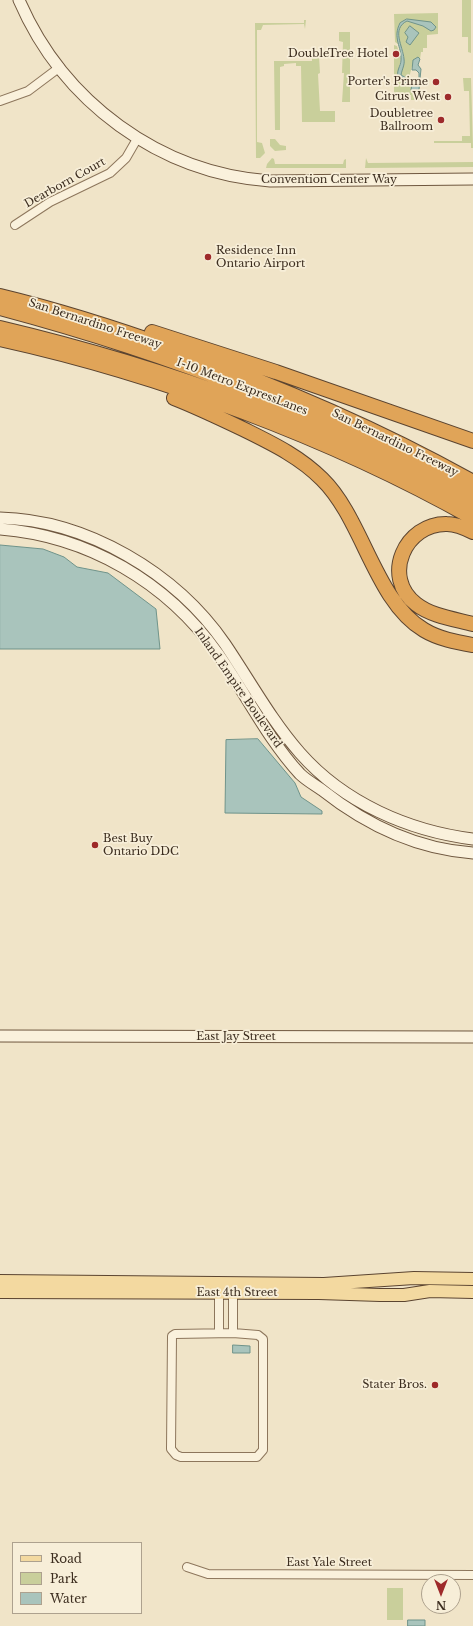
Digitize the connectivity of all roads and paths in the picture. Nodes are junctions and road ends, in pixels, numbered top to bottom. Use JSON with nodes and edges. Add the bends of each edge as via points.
{"nodes":[{"id":1,"x":19,"y":0,"type":"edge"},
{"id":2,"x":60,"y":67,"type":"junction"},
{"id":3,"x":0,"y":101,"type":"edge"},
{"id":4,"x":137,"y":139,"type":"junction"},
{"id":5,"x":473,"y":179,"type":"edge"},
{"id":6,"x":15,"y":225,"type":"dead end"},
{"id":7,"x":0,"y":296,"type":"edge"},
{"id":8,"x":0,"y":308,"type":"edge"},
{"id":9,"x":107,"y":326,"type":"junction"},
{"id":10,"x":0,"y":328,"type":"edge"},
{"id":11,"x":0,"y":339,"type":"edge"},
{"id":12,"x":122,"y":372,"type":"junction"},
{"id":13,"x":473,"y":441,"type":"edge"},
{"id":14,"x":473,"y":482,"type":"edge"},
{"id":15,"x":473,"y":494,"type":"edge"},
{"id":16,"x":473,"y":507,"type":"edge"},
{"id":17,"x":0,"y":518,"type":"edge"},
{"id":18,"x":473,"y":518,"type":"edge"},
{"id":19,"x":0,"y":529,"type":"edge"},
{"id":20,"x":473,"y":532,"type":"edge"},
{"id":21,"x":473,"y":624,"type":"edge"},
{"id":22,"x":473,"y":646,"type":"edge"},
{"id":23,"x":473,"y":839,"type":"edge"},
{"id":24,"x":473,"y":853,"type":"edge"},
{"id":25,"x":0,"y":1036,"type":"edge"},
{"id":26,"x":473,"y":1037,"type":"edge"},
{"id":27,"x":473,"y":1274,"type":"edge"},
{"id":28,"x":424,"y":1278,"type":"junction"},
{"id":29,"x":473,"y":1279,"type":"edge"},
{"id":30,"x":0,"y":1281,"type":"edge"},
{"id":31,"x":0,"y":1292,"type":"edge"},
{"id":32,"x":473,"y":1292,"type":"edge"},
{"id":33,"x":219,"y":1293,"type":"junction"},
{"id":34,"x":233,"y":1293,"type":"junction"},
{"id":35,"x":219,"y":1333,"type":"junction"},
{"id":36,"x":233,"y":1333,"type":"junction"},
{"id":37,"x":187,"y":1567,"type":"dead end"},
{"id":38,"x":473,"y":1575,"type":"edge"}],
"edges":[{"from":1,"to":2,"type":"main road","name":"Convention Center Way","via":[[36,33]]},
{"from":2,"to":3,"type":"street","via":[[28,91]]},
{"from":2,"to":4,"type":"main road","name":"Convention Center Way","via":[[100,112]]},
{"from":4,"to":5,"type":"main road","name":"Convention Center Way","via":[[201,168],[253,180],[285,182]]},
{"from":4,"to":6,"type":"street","name":"Dearborn Court","via":[[126,158],[110,173],[50,202]]},
{"from":7,"to":9,"type":"highway","name":"San Bernardino Freeway"},
{"from":8,"to":15,"type":"highway","name":"I-10 Metro ExpressLanes","via":[[142,349],[248,388],[340,427]]},
{"from":9,"to":13,"type":"highway","via":[[143,329],[198,346]]},
{"from":9,"to":14,"type":"highway","name":"San Bernardino Freeway","via":[[292,394],[402,444]]},
{"from":10,"to":16,"type":"highway","name":"I-10 Metro ExpressLanes","via":[[120,359],[240,400],[339,441]]},
{"from":11,"to":12,"type":"highway"},
{"from":12,"to":18,"type":"highway","via":[[223,406],[327,447]]},
{"from":12,"to":22,"type":"highway","via":[[265,440],[309,467],[338,498],[402,612],[430,633]]},
{"from":17,"to":23,"type":"main road","name":"Inland Empire Boulevard","via":[[32,521],[84,536],[121,552],[159,576],[209,623],[277,724],[301,754],[328,779],[363,803],[404,823]]},
{"from":19,"to":24,"type":"main road","name":"Inland Empire Boulevard","via":[[69,542],[105,557],[142,579],[175,604],[202,633],[266,731],[301,775],[355,814],[383,829],[416,842]]},
{"from":20,"to":21,"type":"highway","via":[[447,524],[438,524],[422,530],[407,544],[401,557],[400,568],[402,584],[414,603],[431,612]]},
{"from":25,"to":26,"type":"main road","name":"East Jay Street"},
{"from":27,"to":28,"type":"main road","via":[[437,1274]]},
{"from":28,"to":29,"type":"main road","name":"East 4th Street"},
{"from":28,"to":30,"type":"main road","name":"East 4th Street","via":[[324,1284]]},
{"from":31,"to":33,"type":"main road","name":"East 4th Street"},
{"from":32,"to":34,"type":"main road","name":"East 4th Street","via":[[386,1295]]},
{"from":33,"to":34,"type":"main road","name":"East 4th Street"},
{"from":33,"to":35,"type":"street"},
{"from":34,"to":36,"type":"street"},
{"from":35,"to":36,"type":"street"},
{"from":35,"to":36,"type":"street","via":[[172,1336],[171,1449],[181,1457],[257,1457],[263,1450],[263,1339],[258,1335]]},
{"from":37,"to":38,"type":"street","name":"East Yale Street","via":[[208,1574]]}]}
